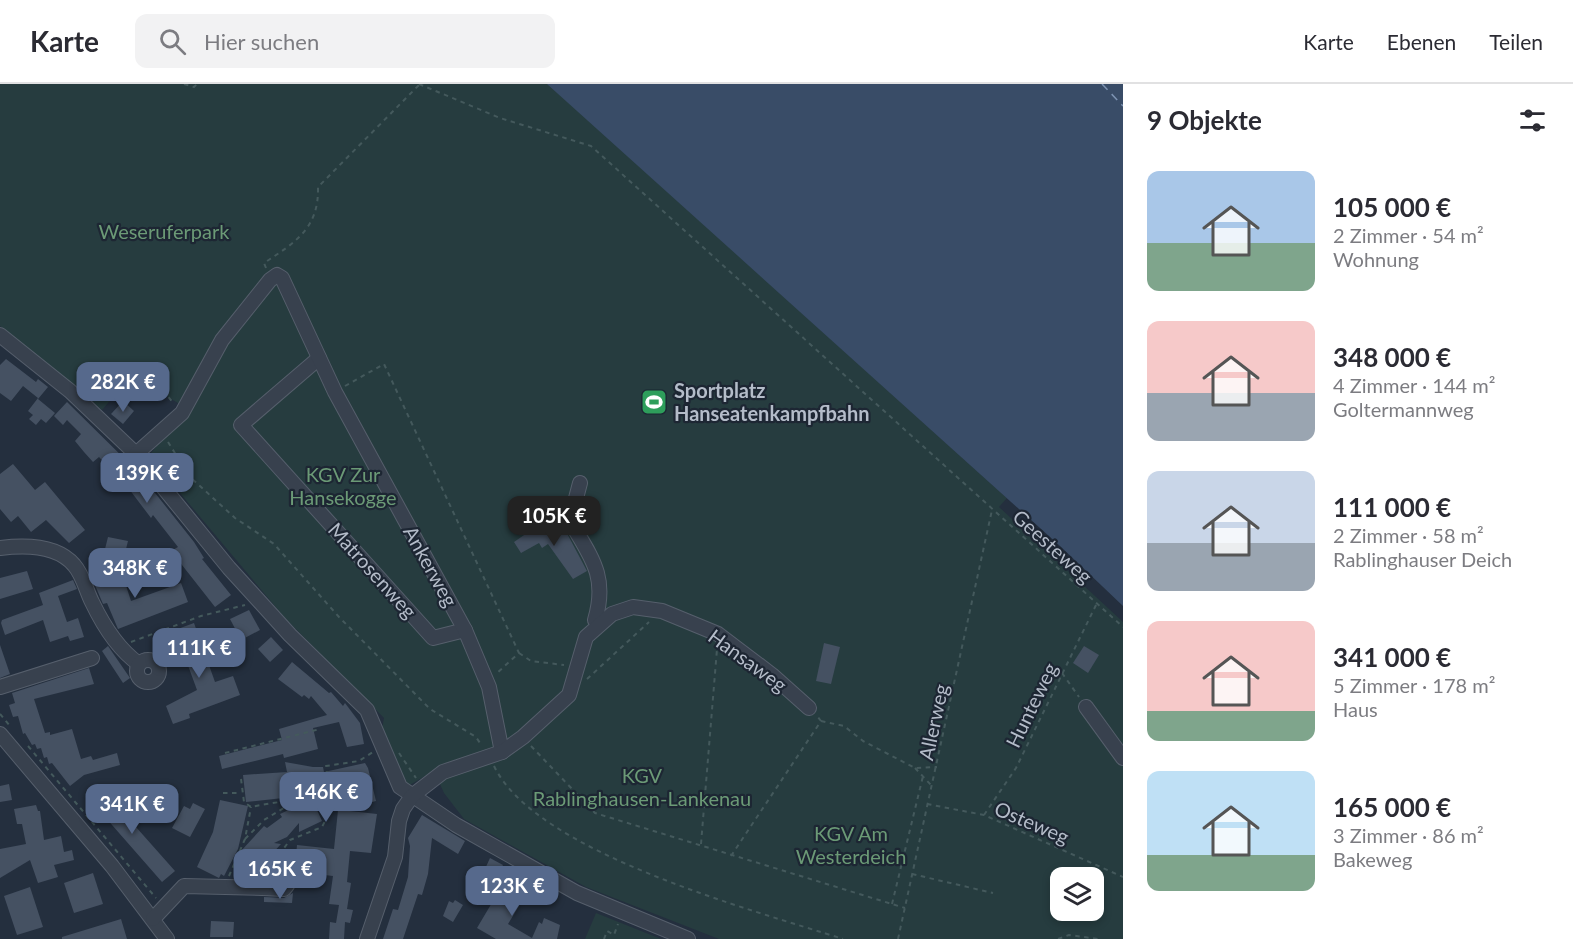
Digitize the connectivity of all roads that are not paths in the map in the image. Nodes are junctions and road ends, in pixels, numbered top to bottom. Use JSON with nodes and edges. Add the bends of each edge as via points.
{"nodes":[{"id":1,"x":0,"y":335,"type":"edge"},
{"id":2,"x":319,"y":358,"type":"junction"},
{"id":3,"x":136,"y":454,"type":"junction"},
{"id":4,"x":580,"y":483,"type":"dead end"},
{"id":5,"x":0,"y":548,"type":"edge"},
{"id":6,"x":598,"y":624,"type":"junction"},
{"id":7,"x":465,"y":630,"type":"junction"},
{"id":8,"x":92,"y":658,"type":"dead end"},
{"id":9,"x":139,"y":664,"type":"dead end"},
{"id":10,"x":0,"y":687,"type":"edge"},
{"id":11,"x":1086,"y":707,"type":"road end"},
{"id":12,"x":809,"y":708,"type":"road end"},
{"id":13,"x":0,"y":734,"type":"edge"},
{"id":14,"x":495,"y":754,"type":"junction"},
{"id":15,"x":1123,"y":758,"type":"edge"},
{"id":16,"x":412,"y":796,"type":"junction"},
{"id":17,"x":268,"y":879,"type":"road end"},
{"id":18,"x":153,"y":919,"type":"junction"},
{"id":19,"x":684,"y":938,"type":"edge"},
{"id":20,"x":167,"y":939,"type":"edge"},
{"id":21,"x":367,"y":939,"type":"edge"}],
"edges":[{"from":1,"to":3,"type":"street","via":[[70,391]]},
{"from":2,"to":3,"type":"street","name":"Ankerweg","via":[[282,278],[277,275],[222,340],[182,413]]},
{"from":2,"to":7,"type":"street","name":"Ankerweg"},
{"from":2,"to":7,"type":"street","name":"Matrosenweg","via":[[242,425],[434,638]]},
{"from":3,"to":16,"type":"street","via":[[259,601],[367,710],[378,751],[396,781]]},
{"from":4,"to":6,"type":"street","via":[[570,521],[595,563],[600,581],[601,599],[595,620]]},
{"from":5,"to":9,"type":"street","via":[[28,547],[63,556],[75,566],[98,614],[121,647]]},
{"from":6,"to":12,"type":"street","name":"Hansaweg","via":[[633,606],[662,611],[718,634]]},
{"from":6,"to":14,"type":"street","name":"Hansaweg","via":[[586,637],[569,695],[523,737]]},
{"from":7,"to":14,"type":"street","name":"Ankerweg","via":[[489,687]]},
{"from":8,"to":10,"type":"street"},
{"from":11,"to":15,"type":"street"},
{"from":13,"to":18,"type":"street"},
{"from":14,"to":16,"type":"street","name":"Hansaweg","via":[[443,772]]},
{"from":16,"to":19,"type":"street","via":[[577,892]]},
{"from":16,"to":21,"type":"street","via":[[399,821],[395,857]]},
{"from":17,"to":18,"type":"street","via":[[224,887],[184,886]]},
{"from":18,"to":20,"type":"street"}]}
